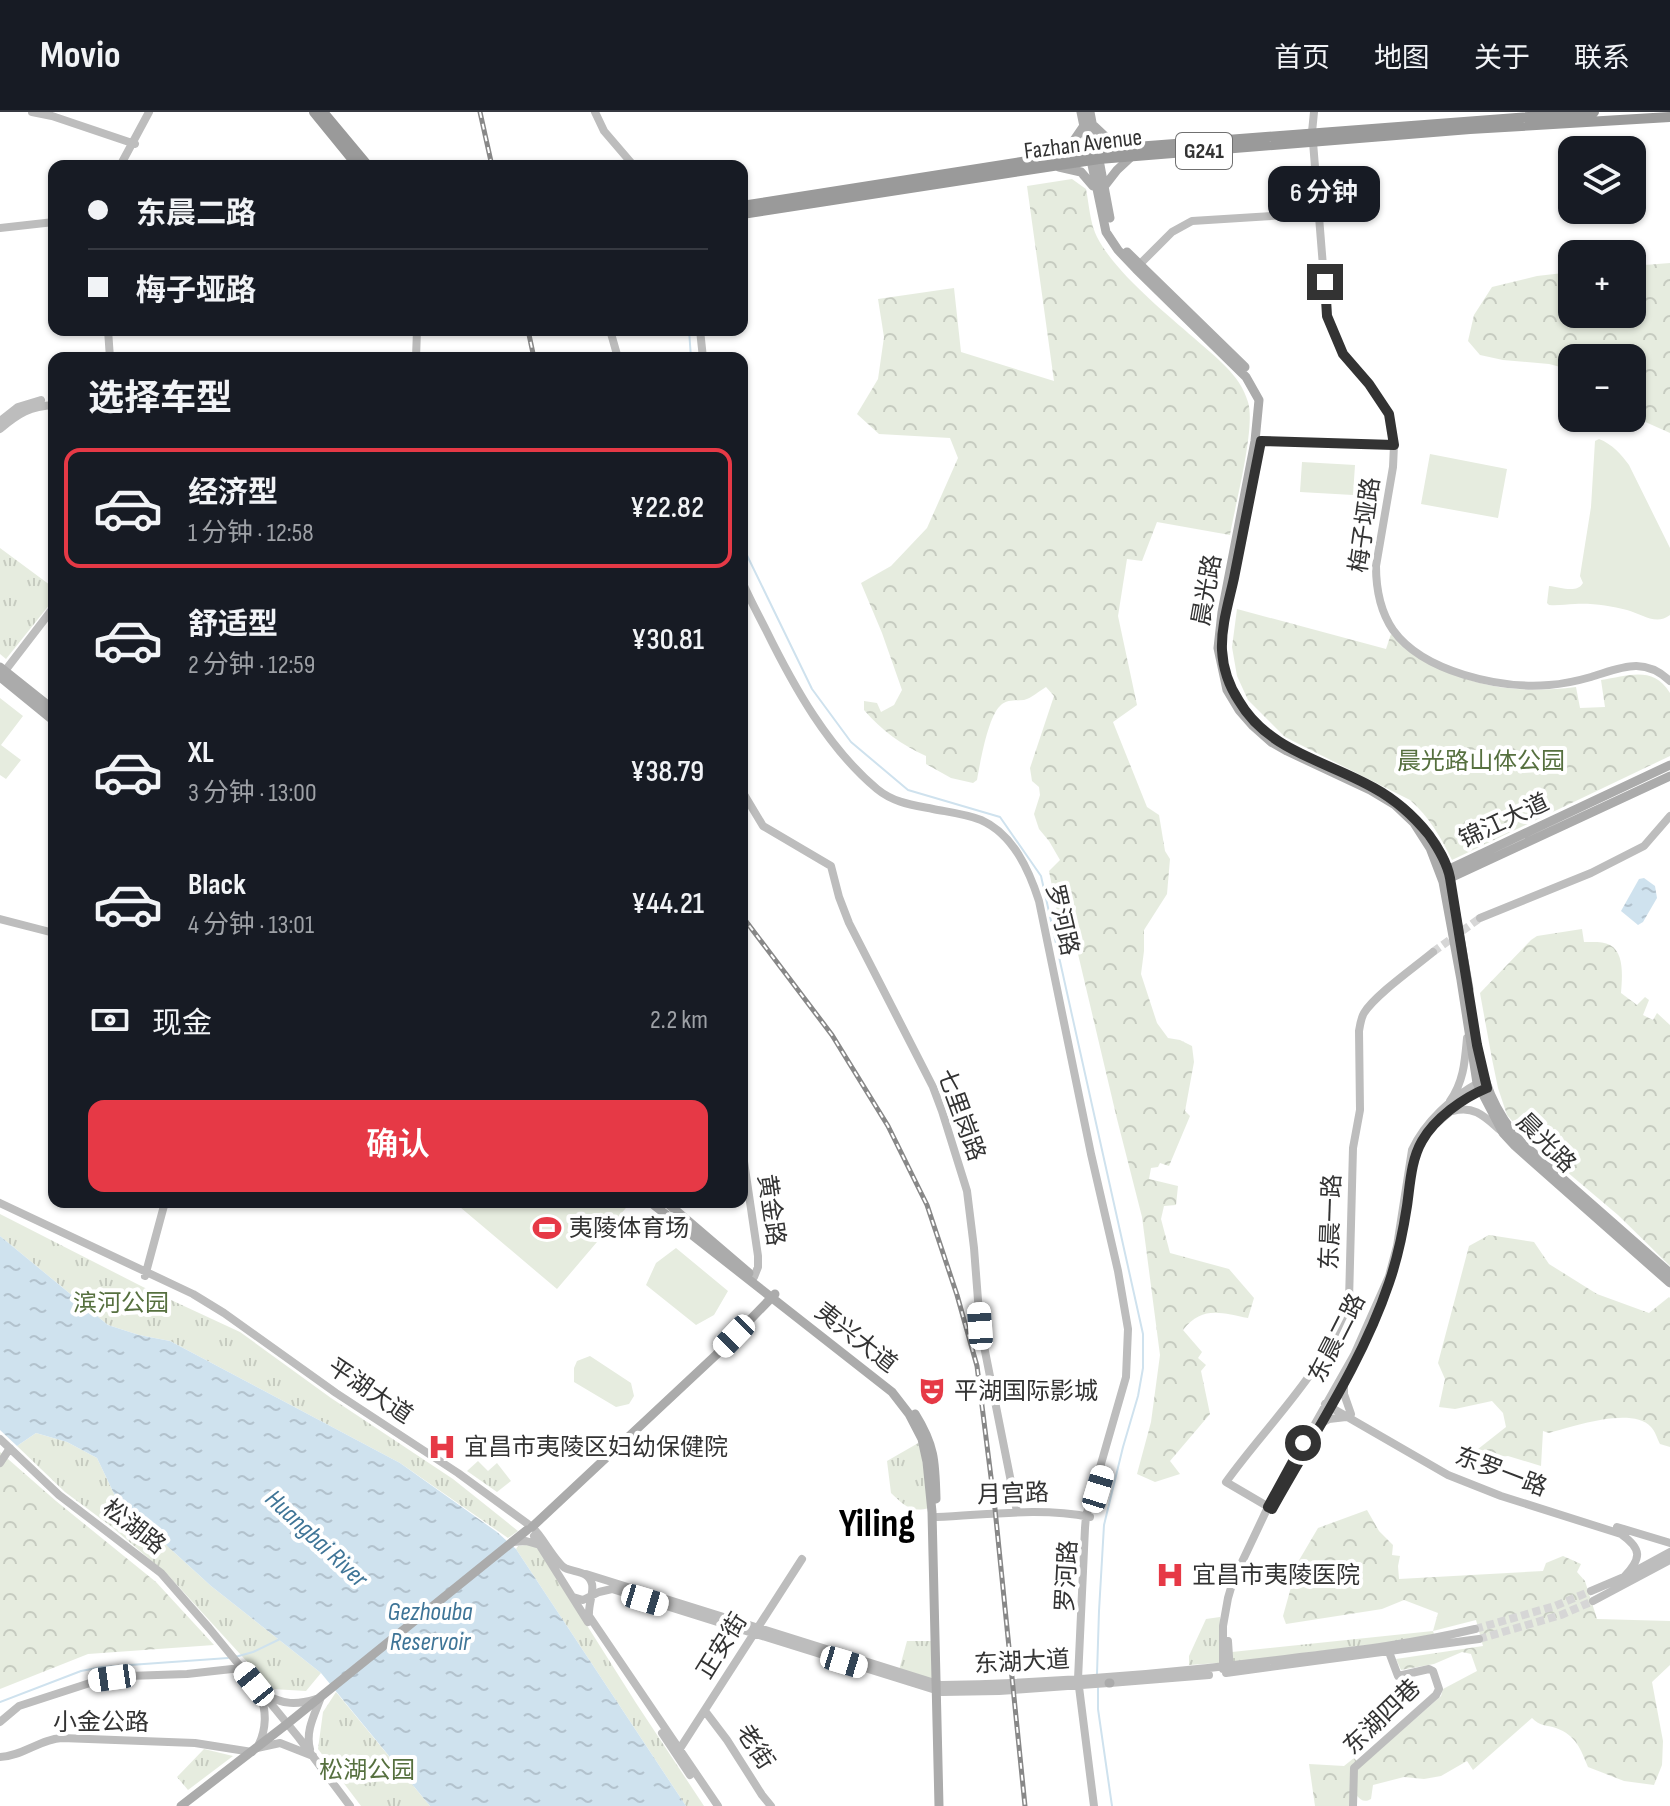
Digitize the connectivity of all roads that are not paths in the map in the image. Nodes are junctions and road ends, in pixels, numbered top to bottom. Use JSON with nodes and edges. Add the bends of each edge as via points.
{"nodes":[{"id":1,"x":32,"y":112,"type":"edge"},
{"id":2,"x":151,"y":112,"type":"edge"},
{"id":3,"x":314,"y":112,"type":"edge"},
{"id":4,"x":323,"y":112,"type":"edge"},
{"id":5,"x":595,"y":112,"type":"edge"},
{"id":6,"x":1081,"y":112,"type":"edge"},
{"id":7,"x":1090,"y":112,"type":"edge"},
{"id":8,"x":1314,"y":112,"type":"edge"},
{"id":9,"x":1594,"y":112,"type":"edge"},
{"id":10,"x":1670,"y":117,"type":"edge"},
{"id":11,"x":1088,"y":125,"type":"junction"},
{"id":12,"x":1312,"y":137,"type":"junction"},
{"id":13,"x":134,"y":144,"type":"junction"},
{"id":14,"x":1130,"y":152,"type":"junction"},
{"id":15,"x":1094,"y":155,"type":"junction"},
{"id":16,"x":125,"y":160,"type":"edge"},
{"id":17,"x":353,"y":160,"type":"edge"},
{"id":18,"x":363,"y":160,"type":"edge"},
{"id":19,"x":629,"y":160,"type":"edge"},
{"id":20,"x":1056,"y":162,"type":"junction"},
{"id":21,"x":1100,"y":191,"type":"junction"},
{"id":22,"x":748,"y":205,"type":"edge"},
{"id":23,"x":748,"y":213,"type":"edge"},
{"id":24,"x":1319,"y":213,"type":"junction"},
{"id":25,"x":48,"y":223,"type":"edge"},
{"id":26,"x":0,"y":228,"type":"edge"},
{"id":27,"x":1138,"y":266,"type":"junction"},
{"id":28,"x":48,"y":403,"type":"edge"},
{"id":29,"x":48,"y":404,"type":"edge"},
{"id":30,"x":0,"y":421,"type":"edge"},
{"id":31,"x":0,"y":429,"type":"edge"},
{"id":32,"x":1258,"y":441,"type":"junction"},
{"id":33,"x":1394,"y":445,"type":"junction"},
{"id":34,"x":748,"y":593,"type":"edge"},
{"id":35,"x":48,"y":615,"type":"edge"},
{"id":36,"x":48,"y":623,"type":"edge"},
{"id":37,"x":2,"y":676,"type":"edge"},
{"id":38,"x":1670,"y":681,"type":"edge"},
{"id":39,"x":48,"y":706,"type":"edge"},
{"id":40,"x":48,"y":716,"type":"edge"},
{"id":41,"x":1670,"y":765,"type":"edge"},
{"id":42,"x":1670,"y":776,"type":"edge"},
{"id":43,"x":748,"y":801,"type":"edge"},
{"id":44,"x":1670,"y":816,"type":"edge"},
{"id":45,"x":1446,"y":876,"type":"junction"},
{"id":46,"x":1480,"y":918,"type":"tunnel mouth"},
{"id":47,"x":0,"y":919,"type":"edge"},
{"id":48,"x":48,"y":931,"type":"edge"},
{"id":49,"x":1433,"y":952,"type":"tunnel mouth"},
{"id":50,"x":1468,"y":1025,"type":"junction"},
{"id":51,"x":1482,"y":1086,"type":"junction"},
{"id":52,"x":1444,"y":1112,"type":"junction"},
{"id":53,"x":1503,"y":1133,"type":"junction"},
{"id":54,"x":748,"y":1188,"type":"edge"},
{"id":55,"x":0,"y":1205,"type":"edge"},
{"id":56,"x":160,"y":1208,"type":"edge"},
{"id":57,"x":658,"y":1208,"type":"edge"},
{"id":58,"x":673,"y":1208,"type":"edge"},
{"id":59,"x":1670,"y":1273,"type":"edge"},
{"id":60,"x":143,"y":1274,"type":"junction"},
{"id":61,"x":754,"y":1277,"type":"junction"},
{"id":62,"x":1670,"y":1283,"type":"edge"},
{"id":63,"x":773,"y":1296,"type":"junction"},
{"id":64,"x":1344,"y":1380,"type":"junction"},
{"id":65,"x":1329,"y":1403,"type":"junction"},
{"id":66,"x":1350,"y":1415,"type":"junction"},
{"id":67,"x":1320,"y":1424,"type":"junction"},
{"id":68,"x":4,"y":1443,"type":"edge"},
{"id":69,"x":0,"y":1463,"type":"edge"},
{"id":70,"x":1270,"y":1508,"type":"junction"},
{"id":71,"x":1017,"y":1512,"type":"junction"},
{"id":72,"x":1088,"y":1516,"type":"junction"},
{"id":73,"x":937,"y":1517,"type":"junction"},
{"id":74,"x":530,"y":1529,"type":"junction"},
{"id":75,"x":512,"y":1542,"type":"junction"},
{"id":76,"x":1670,"y":1543,"type":"edge"},
{"id":77,"x":540,"y":1545,"type":"junction"},
{"id":78,"x":1670,"y":1552,"type":"edge"},
{"id":79,"x":802,"y":1559,"type":"dead end"},
{"id":80,"x":1670,"y":1560,"type":"edge"},
{"id":81,"x":585,"y":1574,"type":"junction"},
{"id":82,"x":1624,"y":1577,"type":"junction"},
{"id":83,"x":571,"y":1595,"type":"junction"},
{"id":84,"x":590,"y":1597,"type":"junction"},
{"id":85,"x":1475,"y":1629,"type":"tunnel mouth"},
{"id":86,"x":756,"y":1631,"type":"junction"},
{"id":87,"x":1479,"y":1639,"type":"tunnel mouth"},
{"id":88,"x":1389,"y":1652,"type":"junction"},
{"id":89,"x":238,"y":1665,"type":"junction"},
{"id":90,"x":1227,"y":1670,"type":"junction"},
{"id":91,"x":1080,"y":1682,"type":"junction"},
{"id":92,"x":256,"y":1687,"type":"junction"},
{"id":93,"x":939,"y":1688,"type":"junction"},
{"id":94,"x":323,"y":1696,"type":"junction"},
{"id":95,"x":705,"y":1711,"type":"junction"},
{"id":96,"x":0,"y":1722,"type":"edge"},
{"id":97,"x":287,"y":1724,"type":"junction"},
{"id":98,"x":254,"y":1750,"type":"junction"},
{"id":99,"x":678,"y":1752,"type":"junction"},
{"id":100,"x":0,"y":1757,"type":"edge"},
{"id":101,"x":313,"y":1757,"type":"junction"},
{"id":102,"x":199,"y":1793,"type":"junction"},
{"id":103,"x":181,"y":1806,"type":"edge"},
{"id":104,"x":197,"y":1806,"type":"edge"},
{"id":105,"x":350,"y":1806,"type":"edge"},
{"id":106,"x":711,"y":1806,"type":"edge"},
{"id":107,"x":718,"y":1806,"type":"edge"},
{"id":108,"x":771,"y":1806,"type":"edge"},
{"id":109,"x":942,"y":1806,"type":"edge"},
{"id":110,"x":1096,"y":1806,"type":"edge"},
{"id":111,"x":1353,"y":1806,"type":"edge"}],
"edges":[{"from":1,"to":13,"type":"main road"},
{"from":2,"to":13,"type":"main road"},
{"from":3,"to":17,"type":"highway"},
{"from":4,"to":18,"type":"highway"},
{"from":5,"to":19,"type":"main road"},
{"from":6,"to":11,"type":"main road","name":"晨光路"},
{"from":7,"to":11,"type":"main road","name":"晨光路"},
{"from":8,"to":12,"type":"main road","name":"梅子垭路"},
{"from":9,"to":12,"type":"highway","name":"Fazhan Avenue","number":"G241"},
{"from":10,"to":12,"type":"highway","name":"Fazhan Avenue","number":"G241"},
{"from":11,"to":14,"type":"main road"},
{"from":11,"to":15,"type":"main road","name":"晨光路"},
{"from":11,"to":20,"type":"main road"},
{"from":12,"to":14,"type":"highway","name":"Fazhan Avenue","number":"G241"},
{"from":12,"to":24,"type":"main road","name":"梅子垭路"},
{"from":13,"to":16,"type":"main road"},
{"from":14,"to":15,"type":"highway","name":"Fazhan Avenue","number":"G241"},
{"from":14,"to":21,"type":"main road"},
{"from":15,"to":20,"type":"highway","name":"Fazhan Avenue","number":"G241"},
{"from":15,"to":21,"type":"main road","name":"晨光路"},
{"from":20,"to":21,"type":"main road","via":[[1081,172]]},
{"from":20,"to":22,"type":"highway","name":"Fazhan Avenue","number":"G241"},
{"from":20,"to":23,"type":"highway","name":"Fazhan Avenue","number":"G241"},
{"from":21,"to":27,"type":"main road","name":"晨光路","via":[[1112,229]]},
{"from":24,"to":27,"type":"main road","via":[[1192,221],[1172,232]]},
{"from":24,"to":33,"type":"main road","name":"梅子垭路","via":[[1327,316],[1343,354],[1389,414]]},
{"from":25,"to":26,"type":"main road"},
{"from":27,"to":32,"type":"main road","name":"晨光路","via":[[1251,374],[1264,399]]},
{"from":28,"to":30,"type":"main road","via":[[29,402]]},
{"from":29,"to":31,"type":"main road","via":[[28,409]]},
{"from":32,"to":33,"type":"main road"},
{"from":32,"to":45,"type":"main road","name":"晨光路","via":[[1222,649],[1231,689],[1273,739],[1398,803],[1436,844]]},
{"from":33,"to":38,"type":"main road","name":"梅子垭路","via":[[1376,580],[1386,618],[1406,643],[1445,667],[1508,685],[1569,682],[1636,665],[1655,669]]},
{"from":34,"to":72,"type":"main road","name":"罗河路","via":[[802,699],[860,773],[891,799],[993,827],[1013,846],[1031,876],[1131,1328],[1130,1376]]},
{"from":35,"to":37,"type":"main road"},
{"from":36,"to":37,"type":"main road"},
{"from":37,"to":39,"type":"main road"},
{"from":37,"to":40,"type":"main road"},
{"from":41,"to":45,"type":"main road","name":"锦江大道"},
{"from":42,"to":45,"type":"main road","name":"锦江大道"},
{"from":43,"to":71,"type":"main road","name":"七里岗路","via":[[763,826],[831,866],[849,923],[933,1087],[967,1191],[980,1326]]},
{"from":44,"to":46,"type":"main road","via":[[1644,846]]},
{"from":45,"to":50,"type":"main road","name":"晨光路"},
{"from":45,"to":51,"type":"main road","name":"晨光路"},
{"from":47,"to":48,"type":"main road"},
{"from":49,"to":70,"type":"main road","name":"东晨一路","via":[[1378,997],[1361,1019],[1349,1301],[1308,1379],[1226,1482]]},
{"from":50,"to":51,"type":"main road","name":"晨光路"},
{"from":50,"to":52,"type":"main road","via":[[1463,1073]]},
{"from":51,"to":52,"type":"main road","name":"东晨二路"},
{"from":51,"to":53,"type":"main road","name":"晨光路"},
{"from":51,"to":59,"type":"main road","name":"晨光路","via":[[1522,1143]]},
{"from":52,"to":53,"type":"main road","via":[[1472,1109]]},
{"from":52,"to":64,"type":"main road","name":"东晨二路","via":[[1416,1153],[1401,1246],[1371,1328]]},
{"from":52,"to":65,"type":"main road","name":"东晨二路","via":[[1428,1124],[1412,1150],[1389,1276]]},
{"from":53,"to":62,"type":"main road","name":"晨光路"},
{"from":54,"to":61,"type":"main road","name":"黄金路","via":[[758,1256]]},
{"from":55,"to":60,"type":"main road","name":"平湖大道"},
{"from":56,"to":60,"type":"main road"},
{"from":57,"to":63,"type":"main road","name":"夷兴大道"},
{"from":58,"to":61,"type":"main road","name":"夷兴大道"},
{"from":60,"to":74,"type":"main road","name":"平湖大道","via":[[224,1313],[469,1480]]},
{"from":61,"to":63,"type":"main road","name":"夷兴大道"},
{"from":63,"to":73,"type":"main road","name":"夷兴大道","via":[[895,1389],[913,1411],[934,1453]]},
{"from":63,"to":74,"type":"main road"},
{"from":63,"to":93,"type":"main road","name":"夷兴大道","via":[[892,1392],[922,1439],[932,1512]]},
{"from":64,"to":65,"type":"main road","name":"东晨二路"},
{"from":64,"to":66,"type":"main road"},
{"from":65,"to":66,"type":"main road","name":"东罗一路"},
{"from":65,"to":67,"type":"main road","name":"东晨二路"},
{"from":65,"to":70,"type":"main road","name":"东晨二路"},
{"from":66,"to":67,"type":"main road"},
{"from":66,"to":76,"type":"main road","name":"东罗一路","via":[[1478,1483]]},
{"from":66,"to":82,"type":"main road","name":"东罗一路","via":[[1448,1475],[1621,1534],[1638,1550]]},
{"from":67,"to":70,"type":"main road","name":"东晨二路"},
{"from":68,"to":69,"type":"main road"},
{"from":68,"to":89,"type":"main road","name":"松湖路","via":[[59,1495],[161,1573]]},
{"from":70,"to":90,"type":"main road","name":"东晨二路","via":[[1234,1595]]},
{"from":71,"to":72,"type":"main road","name":"月宫路"},
{"from":71,"to":73,"type":"main road","name":"月宫路"},
{"from":72,"to":91,"type":"main road","name":"罗河路"},
{"from":73,"to":93,"type":"main road","name":"夷兴大道"},
{"from":74,"to":75,"type":"main road"},
{"from":74,"to":77,"type":"main road","name":"平湖大道"},
{"from":74,"to":81,"type":"main road","name":"平湖大道","via":[[562,1565]]},
{"from":75,"to":77,"type":"main road"},
{"from":75,"to":94,"type":"main road"},
{"from":77,"to":83,"type":"main road","name":"平湖大道"},
{"from":78,"to":82,"type":"main road"},
{"from":79,"to":86,"type":"main road","name":"正安街"},
{"from":80,"to":82,"type":"main road","via":[[1592,1596]]},
{"from":81,"to":84,"type":"main road","name":"平湖大道","via":[[592,1584]]},
{"from":81,"to":86,"type":"main road","name":"东湖大道"},
{"from":83,"to":84,"type":"main road","name":"东湖大道"},
{"from":83,"to":99,"type":"main road","name":"平湖大道"},
{"from":84,"to":86,"type":"main road","name":"东湖大道","via":[[612,1589]]},
{"from":84,"to":99,"type":"main road","name":"平湖大道","via":[[589,1616]]},
{"from":85,"to":90,"type":"main road","name":"东湖大道","via":[[1427,1641]]},
{"from":86,"to":93,"type":"main road","name":"东湖大道"},
{"from":86,"to":95,"type":"main road","name":"正安街"},
{"from":87,"to":88,"type":"main road","name":"东湖大道"},
{"from":88,"to":90,"type":"main road","name":"东湖大道"},
{"from":88,"to":111,"type":"main road","name":"东湖四巷","via":[[1398,1676],[1429,1669],[1439,1689],[1354,1768]]},
{"from":89,"to":92,"type":"main road","name":"松湖路"},
{"from":89,"to":96,"type":"main road","via":[[96,1681],[19,1706]]},
{"from":90,"to":91,"type":"main road","name":"东湖大道"},
{"from":91,"to":93,"type":"main road","name":"东湖大道","via":[[999,1691]]},
{"from":91,"to":110,"type":"main road","name":"罗河路"},
{"from":92,"to":94,"type":"main road","via":[[292,1704]]},
{"from":92,"to":97,"type":"main road","name":"松湖路"},
{"from":92,"to":98,"type":"main road","via":[[265,1715],[262,1738]]},
{"from":93,"to":109,"type":"main road","name":"夷兴大道"},
{"from":94,"to":97,"type":"main road"},
{"from":94,"to":101,"type":"main road","via":[[309,1730]]},
{"from":95,"to":99,"type":"main road","name":"正安街"},
{"from":95,"to":108,"type":"main road","name":"老街"},
{"from":97,"to":98,"type":"main road"},
{"from":97,"to":101,"type":"main road"},
{"from":98,"to":100,"type":"main road","name":"小金公路","via":[[62,1738]]},
{"from":98,"to":101,"type":"main road","name":"小金公路","via":[[280,1743]]},
{"from":98,"to":102,"type":"main road"},
{"from":99,"to":106,"type":"main road","name":"平湖大道"},
{"from":99,"to":107,"type":"main road","name":"平湖大道"},
{"from":101,"to":105,"type":"main road"},
{"from":102,"to":103,"type":"main road"},
{"from":102,"to":104,"type":"main road"}]}
